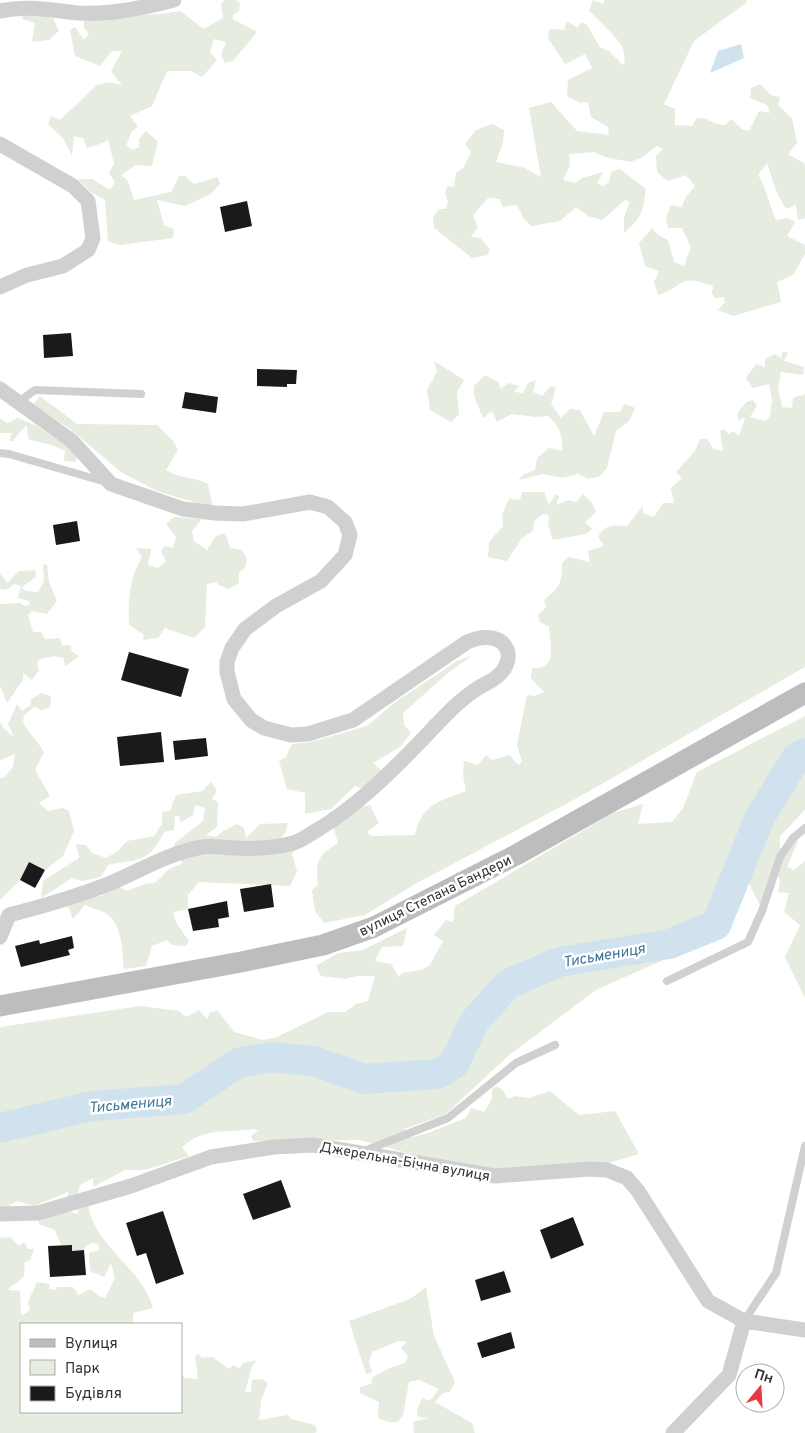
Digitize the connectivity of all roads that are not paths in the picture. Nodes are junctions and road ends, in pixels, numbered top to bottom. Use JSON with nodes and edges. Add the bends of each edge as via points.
{"nodes":[{"id":1,"x":174,"y":0,"type":"edge"},
{"id":2,"x":0,"y":11,"type":"edge"},
{"id":3,"x":0,"y":144,"type":"edge"},
{"id":4,"x":0,"y":287,"type":"edge"},
{"id":5,"x":0,"y":389,"type":"edge"},
{"id":6,"x":141,"y":394,"type":"dead end"},
{"id":7,"x":17,"y":404,"type":"junction"},
{"id":8,"x":0,"y":453,"type":"edge"},
{"id":9,"x":111,"y":484,"type":"junction"},
{"id":10,"x":805,"y":693,"type":"edge"},
{"id":11,"x":805,"y":828,"type":"edge"},
{"id":12,"x":5,"y":913,"type":"edge"},
{"id":13,"x":0,"y":937,"type":"edge"},
{"id":14,"x":667,"y":982,"type":"dead end"},
{"id":15,"x":0,"y":1006,"type":"edge"},
{"id":16,"x":554,"y":1044,"type":"dead end"},
{"id":17,"x":805,"y":1146,"type":"edge"},
{"id":18,"x":362,"y":1152,"type":"junction"},
{"id":19,"x":0,"y":1214,"type":"edge"},
{"id":20,"x":744,"y":1321,"type":"junction"},
{"id":21,"x":805,"y":1330,"type":"edge"},
{"id":22,"x":673,"y":1433,"type":"edge"}],
"edges":[{"from":1,"to":2,"type":"street","via":[[125,10],[79,13],[38,7]]},
{"from":3,"to":4,"type":"street","via":[[73,186],[88,201],[93,238],[88,250],[64,266],[26,274]]},
{"from":5,"to":7,"type":"street"},
{"from":6,"to":7,"type":"lane","via":[[35,390]]},
{"from":7,"to":9,"type":"street","via":[[72,441]]},
{"from":8,"to":9,"type":"lane"},
{"from":9,"to":12,"type":"street","via":[[175,506],[215,514],[243,514],[310,502],[328,507],[345,522],[350,536],[345,555],[321,581],[276,606],[245,629],[232,648],[227,672],[234,699],[251,720],[264,728],[291,735],[308,734],[353,720],[478,637],[491,636],[501,640],[507,648],[507,666],[498,678],[468,692],[396,767],[351,808],[294,843],[249,849],[203,846],[159,859],[112,882],[56,903]]},
{"from":10,"to":15,"type":"main road","name":"вулиця Степана Бандери","via":[[516,855],[374,927],[314,947]]},
{"from":11,"to":14,"type":"lane","via":[[793,838],[780,857],[748,942]]},
{"from":12,"to":13,"type":"street"},
{"from":16,"to":18,"type":"lane","via":[[516,1063],[448,1118]]},
{"from":17,"to":20,"type":"lane","via":[[776,1273]]},
{"from":18,"to":19,"type":"street","name":"Джерельна-Бічна вулиця","via":[[314,1145],[274,1147],[210,1157],[131,1186],[38,1213]]},
{"from":18,"to":20,"type":"street","name":"Джерельна-Бічна вулиця","via":[[494,1176],[590,1169],[617,1173],[628,1178],[638,1191],[708,1301]]},
{"from":20,"to":21,"type":"street","name":"Джерельна-Бічна вулиця"},
{"from":20,"to":22,"type":"street","via":[[729,1374]]}]}
